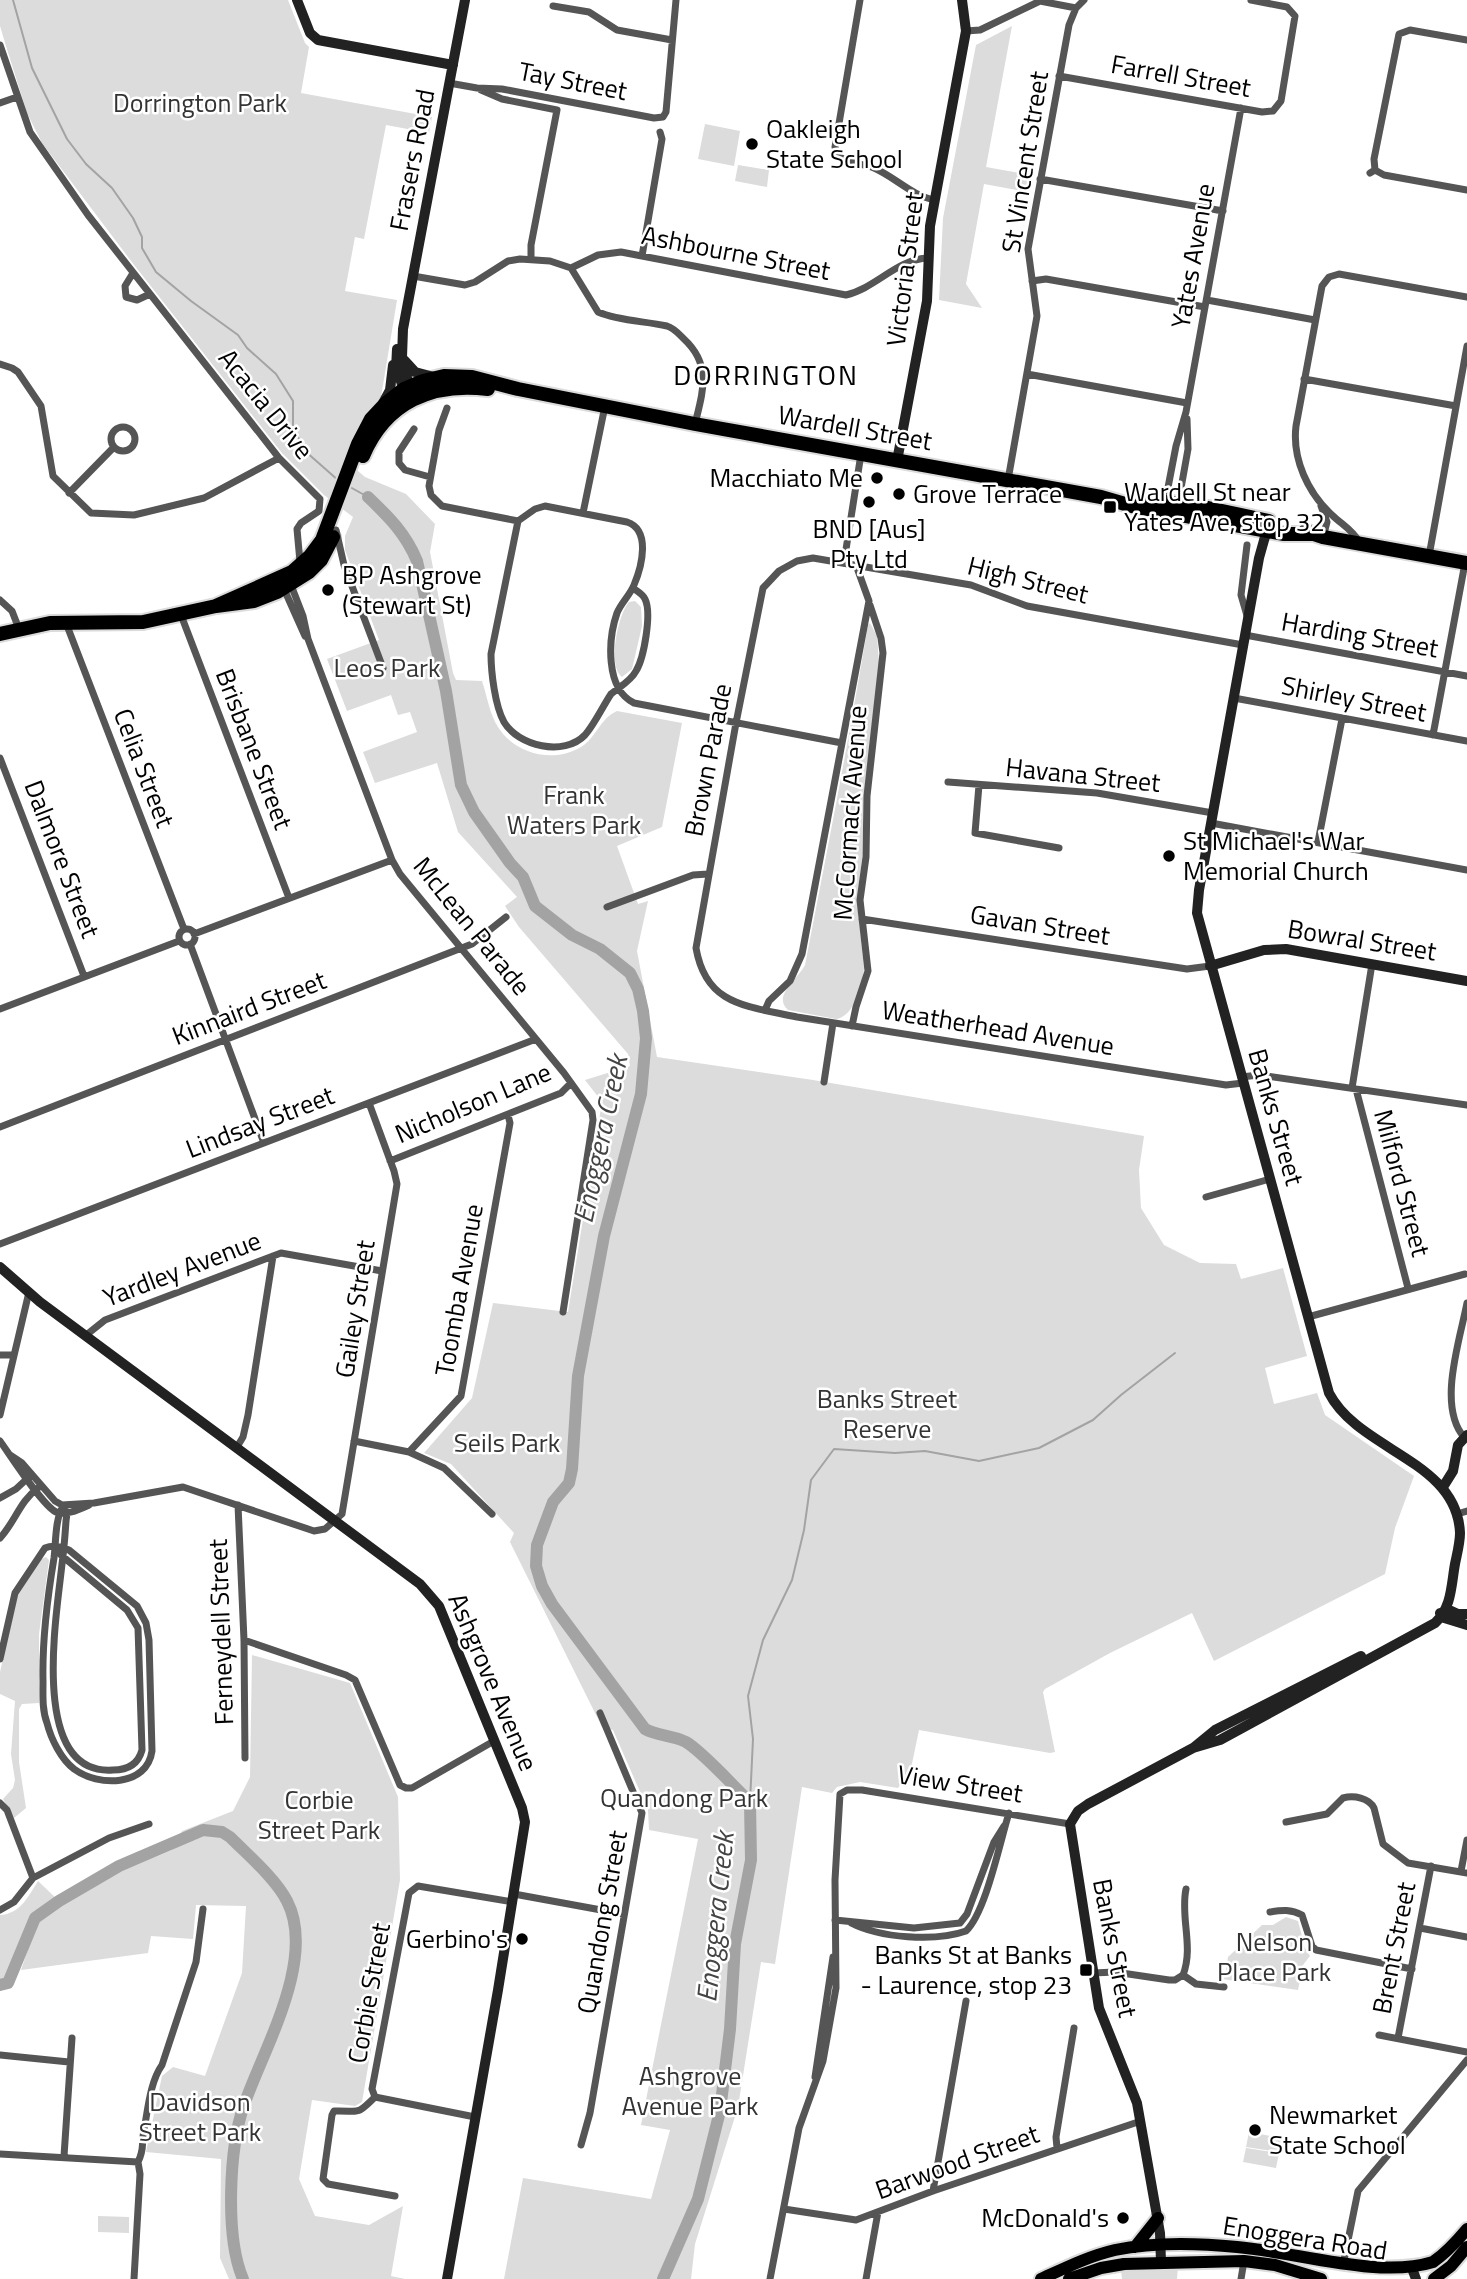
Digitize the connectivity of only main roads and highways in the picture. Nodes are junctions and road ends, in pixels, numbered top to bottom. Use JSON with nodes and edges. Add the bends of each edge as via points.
{"nodes":[{"id":1,"x":298,"y":0,"type":"edge"},
{"id":2,"x":465,"y":0,"type":"edge"},
{"id":3,"x":962,"y":0,"type":"edge"},
{"id":4,"x":453,"y":65,"type":"junction"},
{"id":5,"x":399,"y":352,"type":"junction"},
{"id":6,"x":435,"y":377,"type":"junction"},
{"id":7,"x":518,"y":389,"type":"junction"},
{"id":8,"x":409,"y":391,"type":"junction"},
{"id":9,"x":380,"y":409,"type":"junction"},
{"id":10,"x":358,"y":458,"type":"junction"},
{"id":11,"x":897,"y":461,"type":"junction"},
{"id":12,"x":338,"y":511,"type":"junction"},
{"id":13,"x":1265,"y":525,"type":"junction"},
{"id":14,"x":1466,"y":562,"type":"edge"},
{"id":15,"x":286,"y":584,"type":"junction"},
{"id":16,"x":0,"y":634,"type":"edge"},
{"id":17,"x":1210,"y":965,"type":"junction"},
{"id":18,"x":1467,"y":981,"type":"edge"},
{"id":19,"x":0,"y":1267,"type":"edge"},
{"id":20,"x":1466,"y":1436,"type":"edge"},
{"id":21,"x":1443,"y":1487,"type":"junction"},
{"id":22,"x":1462,"y":1516,"type":"edge"},
{"id":23,"x":1442,"y":1612,"type":"junction"},
{"id":24,"x":1467,"y":1615,"type":"edge"},
{"id":25,"x":1467,"y":1625,"type":"edge"},
{"id":26,"x":1158,"y":2218,"type":"junction"},
{"id":27,"x":1467,"y":2229,"type":"edge"},
{"id":28,"x":1161,"y":2246,"type":"junction"},
{"id":29,"x":1135,"y":2247,"type":"junction"},
{"id":30,"x":1467,"y":2247,"type":"edge"},
{"id":31,"x":1161,"y":2262,"type":"junction"},
{"id":32,"x":1415,"y":2275,"type":"edge"},
{"id":33,"x":1313,"y":2278,"type":"edge"},
{"id":34,"x":447,"y":2279,"type":"edge"},
{"id":35,"x":1041,"y":2279,"type":"edge"},
{"id":36,"x":1069,"y":2279,"type":"edge"},
{"id":37,"x":1434,"y":2279,"type":"edge"}],
"edges":[{"from":1,"to":4,"type":"main road","via":[[310,33],[318,40]]},
{"from":2,"to":4,"type":"main road","name":"Frasers Road"},
{"from":3,"to":11,"type":"main road","name":"Victoria Street","via":[[966,31],[930,226],[927,301]]},
{"from":4,"to":5,"type":"main road","name":"Frasers Road"},
{"from":5,"to":6,"type":"main road","via":[[411,370]]},
{"from":5,"to":8,"type":"main road","name":"Frasers Road","via":[[397,372]]},
{"from":5,"to":9,"type":"main road"},
{"from":6,"to":7,"type":"highway","name":"Wardell Street","via":[[472,377]]},
{"from":6,"to":8,"type":"highway","name":"Wardell Street"},
{"from":7,"to":8,"type":"highway","name":"Wardell Street"},
{"from":7,"to":11,"type":"highway","name":"Wardell Street"},
{"from":8,"to":9,"type":"highway"},
{"from":8,"to":10,"type":"highway"},
{"from":9,"to":10,"type":"highway","via":[[365,429]]},
{"from":10,"to":12,"type":"highway"},
{"from":11,"to":13,"type":"highway","name":"Wardell Street","via":[[1101,498],[1133,498]]},
{"from":12,"to":15,"type":"highway","via":[[322,540]]},
{"from":12,"to":15,"type":"highway","via":[[328,560]]},
{"from":13,"to":14,"type":"highway","name":"Wardell Street","via":[[1298,536]]},
{"from":13,"to":17,"type":"main road","name":"Banks Street","via":[[1196,908]]},
{"from":15,"to":16,"type":"highway","via":[[216,606],[132,624],[45,624]]},
{"from":17,"to":18,"type":"main road","name":"Bowral Street","via":[[1275,948]]},
{"from":17,"to":21,"type":"main road","name":"Banks Street","via":[[1329,1393],[1350,1421]]},
{"from":19,"to":34,"type":"main road","name":"Ashgrove Avenue","via":[[435,1599],[525,1822]]},
{"from":20,"to":21,"type":"main road","via":[[1458,1445]]},
{"from":21,"to":22,"type":"main road","name":"Banks Street"},
{"from":22,"to":23,"type":"main road","name":"Banks Street","via":[[1460,1543]]},
{"from":23,"to":24,"type":"main road"},
{"from":23,"to":25,"type":"main road"},
{"from":23,"to":26,"type":"main road","name":"Banks Street","via":[[1427,1629],[1220,1740],[1193,1748],[1088,1804],[1070,1824],[1101,2015],[1141,2121]]},
{"from":24,"to":25,"type":"main road"},
{"from":26,"to":28,"type":"main road","name":"Banks Street"},
{"from":26,"to":29,"type":"main road"},
{"from":27,"to":32,"type":"main road","name":"Enoggera Road"},
{"from":28,"to":29,"type":"main road","name":"Enoggera Road"},
{"from":28,"to":31,"type":"main road","name":"Banks Street"},
{"from":28,"to":32,"type":"main road","name":"Enoggera Road","via":[[1241,2247],[1381,2277]]},
{"from":29,"to":35,"type":"main road","name":"Enoggera Road","via":[[1094,2256]]},
{"from":30,"to":37,"type":"main road"},
{"from":31,"to":33,"type":"main road","name":"Enoggera Road","via":[[1244,2261],[1275,2265]]},
{"from":31,"to":36,"type":"main road","name":"Enoggera Road","via":[[1112,2265]]}]}
